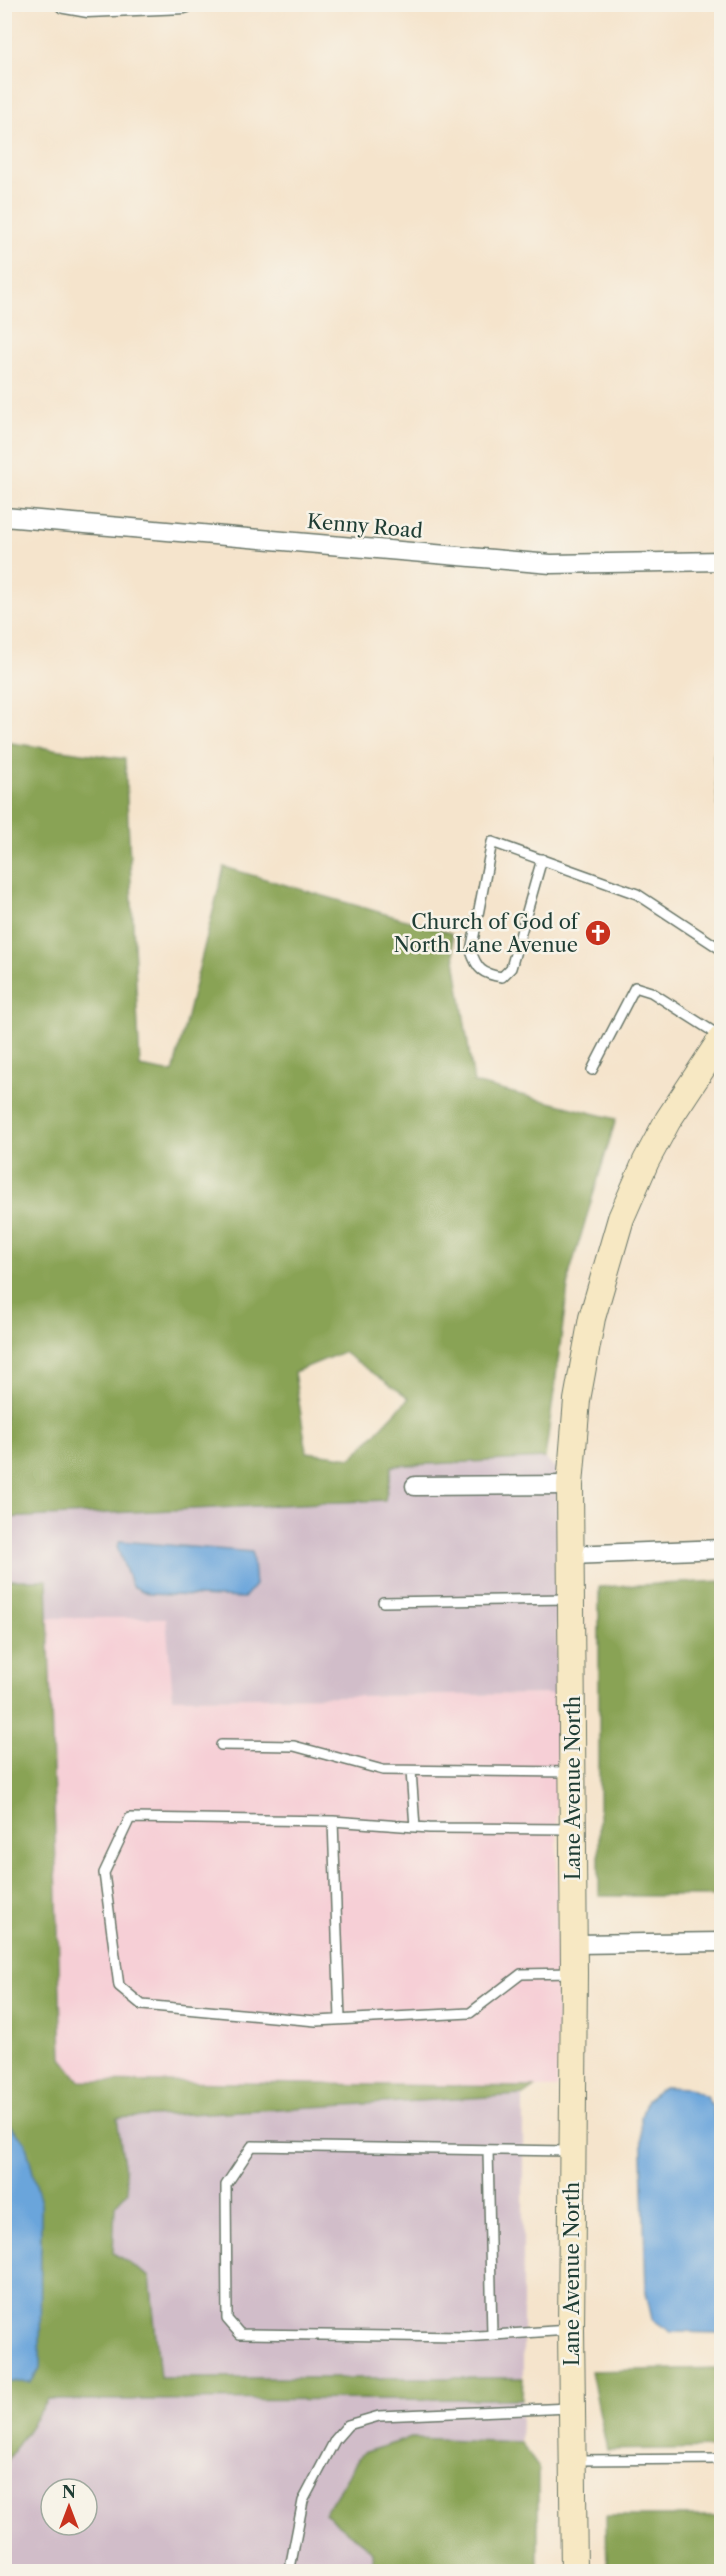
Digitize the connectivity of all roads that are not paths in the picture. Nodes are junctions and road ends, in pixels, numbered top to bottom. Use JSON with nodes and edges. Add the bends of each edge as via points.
{"nodes":[{"id":1,"x":64,"y":4,"type":"edge"},
{"id":2,"x":185,"y":4,"type":"edge"},
{"id":3,"x":4,"y":517,"type":"edge"},
{"id":4,"x":722,"y":561,"type":"edge"},
{"id":5,"x":542,"y":859,"type":"junction"},
{"id":6,"x":722,"y":950,"type":"edge"},
{"id":7,"x":722,"y":1038,"type":"edge"},
{"id":8,"x":592,"y":1070,"type":"dead end"},
{"id":9,"x":570,"y":1485,"type":"junction"},
{"id":10,"x":415,"y":1486,"type":"dead end"},
{"id":11,"x":722,"y":1549,"type":"edge"},
{"id":12,"x":571,"y":1555,"type":"junction"},
{"id":13,"x":571,"y":1599,"type":"junction"},
{"id":14,"x":383,"y":1602,"type":"dead end"},
{"id":15,"x":221,"y":1745,"type":"dead end"},
{"id":16,"x":411,"y":1771,"type":"junction"},
{"id":17,"x":573,"y":1772,"type":"junction"},
{"id":18,"x":333,"y":1821,"type":"junction"},
{"id":19,"x":415,"y":1827,"type":"junction"},
{"id":20,"x":573,"y":1829,"type":"junction"},
{"id":21,"x":722,"y":1942,"type":"edge"},
{"id":22,"x":574,"y":1944,"type":"junction"},
{"id":23,"x":574,"y":1973,"type":"junction"},
{"id":24,"x":340,"y":2019,"type":"junction"},
{"id":25,"x":488,"y":2150,"type":"junction"},
{"id":26,"x":573,"y":2151,"type":"junction"},
{"id":27,"x":572,"y":2330,"type":"junction"},
{"id":28,"x":492,"y":2336,"type":"junction"},
{"id":29,"x":572,"y":2408,"type":"junction"},
{"id":30,"x":573,"y":2460,"type":"junction"},
{"id":31,"x":722,"y":2460,"type":"edge"},
{"id":32,"x":291,"y":2563,"type":"dead end"},
{"id":33,"x":573,"y":2571,"type":"edge"}],
"edges":[{"from":1,"to":2,"type":"street","via":[[87,8]]},
{"from":3,"to":4,"type":"street","name":"Kenny Road","via":[[551,564]]},
{"from":5,"to":5,"type":"lane","via":[[492,842],[471,951],[476,966],[490,975],[502,977],[511,968]]},
{"from":5,"to":6,"type":"lane","via":[[637,894]]},
{"from":7,"to":8,"type":"lane","via":[[651,992],[635,987]]},
{"from":7,"to":9,"type":"main road","name":"Lane Avenue North","via":[[668,1120],[621,1218],[590,1329],[577,1400]]},
{"from":9,"to":10,"type":"street"},
{"from":9,"to":12,"type":"main road","name":"Lane Avenue North"},
{"from":11,"to":12,"type":"street"},
{"from":12,"to":13,"type":"main road","name":"Lane Avenue North"},
{"from":13,"to":14,"type":"lane"},
{"from":13,"to":17,"type":"main road","name":"Lane Avenue North"},
{"from":15,"to":16,"type":"lane","via":[[294,1746],[383,1770]]},
{"from":16,"to":17,"type":"lane"},
{"from":16,"to":19,"type":"lane"},
{"from":17,"to":20,"type":"main road","name":"Lane Avenue North"},
{"from":18,"to":19,"type":"lane"},
{"from":18,"to":24,"type":"lane"},
{"from":18,"to":24,"type":"lane","via":[[130,1818],[104,1873],[119,1986],[142,2005],[316,2021]]},
{"from":19,"to":20,"type":"lane"},
{"from":20,"to":22,"type":"main road","name":"Lane Avenue North"},
{"from":21,"to":22,"type":"street"},
{"from":22,"to":23,"type":"main road","name":"Lane Avenue North"},
{"from":23,"to":24,"type":"lane","via":[[521,1974],[470,2013]]},
{"from":23,"to":26,"type":"main road","name":"Lane Avenue North"},
{"from":25,"to":26,"type":"lane"},
{"from":25,"to":28,"type":"lane"},
{"from":25,"to":28,"type":"lane","via":[[252,2146],[226,2185],[227,2319],[240,2334]]},
{"from":26,"to":27,"type":"main road","name":"Lane Avenue North"},
{"from":27,"to":28,"type":"lane"},
{"from":27,"to":29,"type":"main road","name":"Lane Avenue North"},
{"from":29,"to":30,"type":"main road","name":"Lane Avenue North"},
{"from":29,"to":32,"type":"lane","via":[[379,2416],[348,2425],[335,2440],[303,2501]]},
{"from":30,"to":31,"type":"lane"},
{"from":30,"to":33,"type":"main road","name":"Lane Avenue North"}]}
